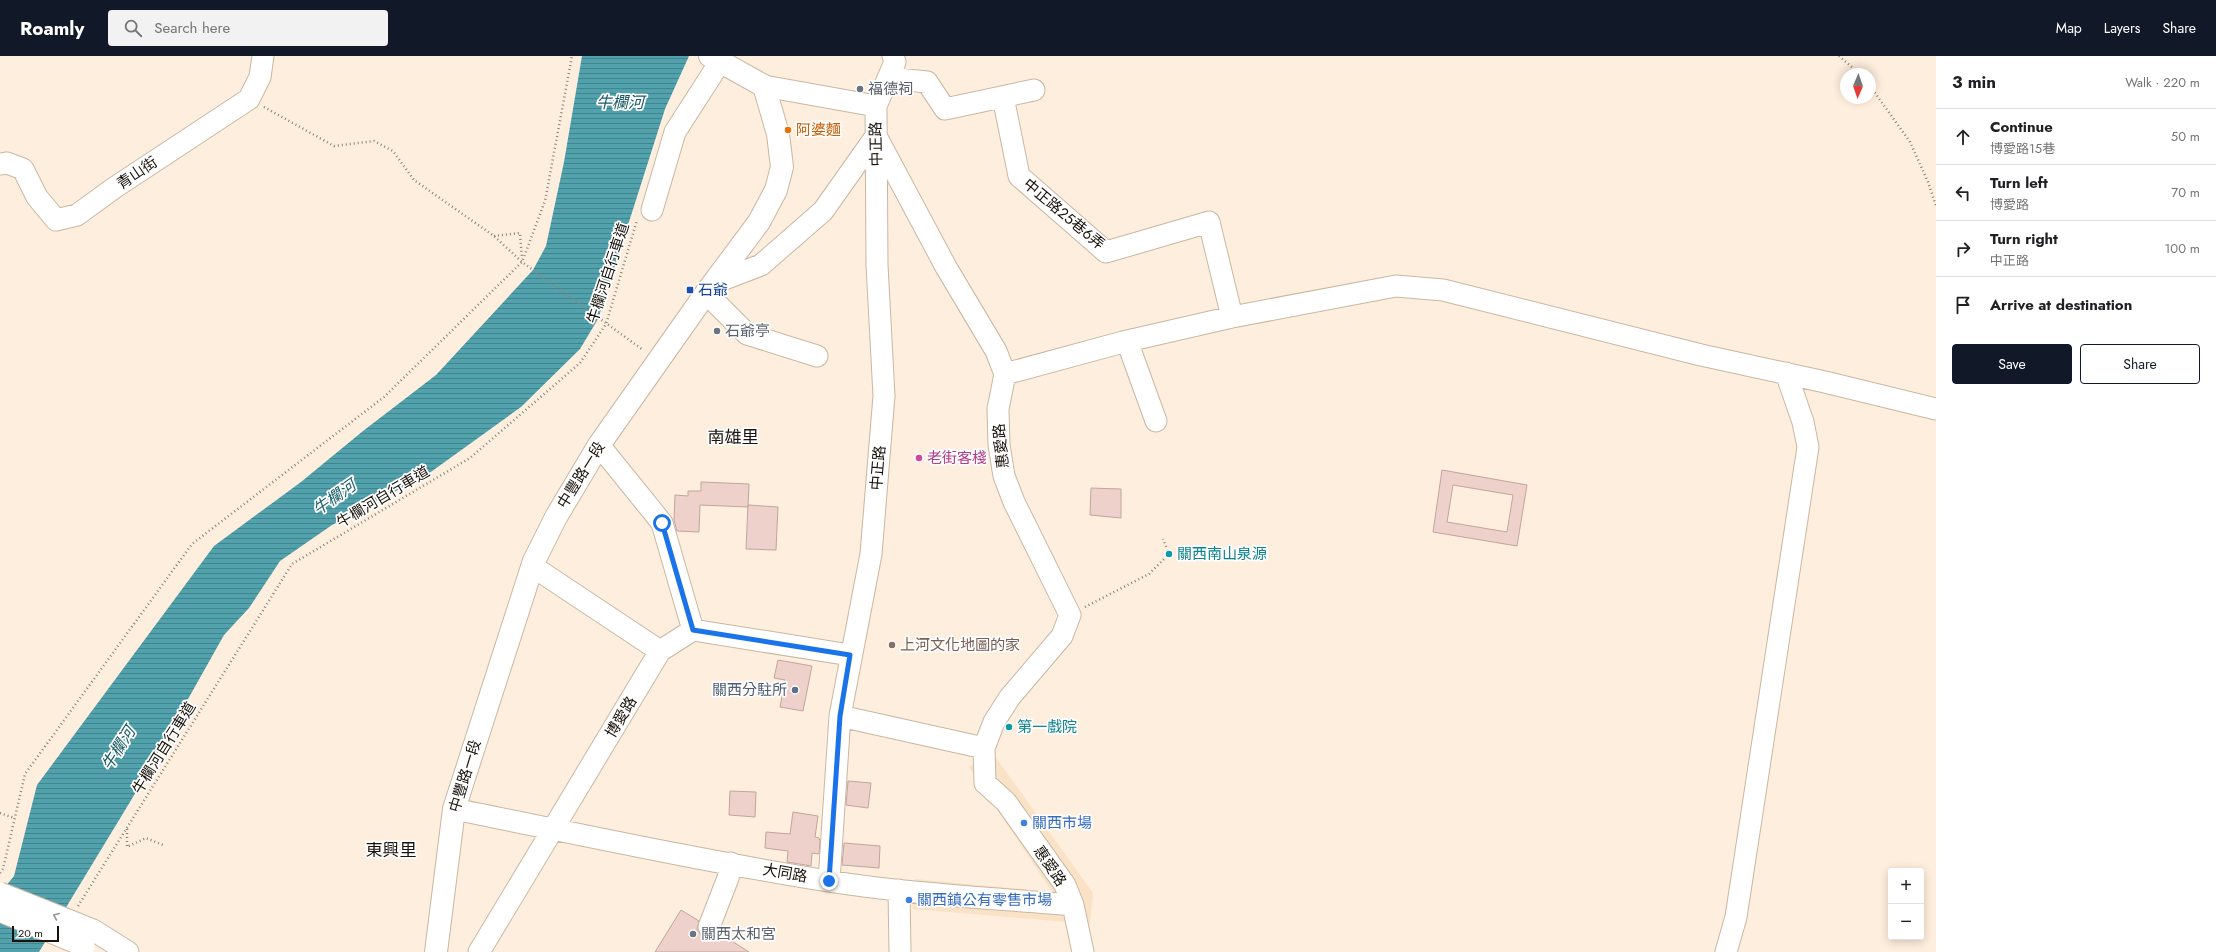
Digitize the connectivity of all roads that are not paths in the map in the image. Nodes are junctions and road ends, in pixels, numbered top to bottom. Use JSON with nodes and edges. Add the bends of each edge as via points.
{"nodes":[{"id":1,"x":263,"y":56,"type":"edge"},
{"id":2,"x":894,"y":56,"type":"edge"},
{"id":3,"x":715,"y":59,"type":"edge"},
{"id":4,"x":888,"y":78,"type":"junction"},
{"id":5,"x":764,"y":86,"type":"junction"},
{"id":6,"x":1034,"y":90,"type":"dead end"},
{"id":7,"x":1003,"y":97,"type":"junction"},
{"id":8,"x":876,"y":106,"type":"junction"},
{"id":9,"x":876,"y":136,"type":"junction"},
{"id":10,"x":0,"y":164,"type":"edge"},
{"id":11,"x":645,"y":212,"type":"road end"},
{"id":12,"x":710,"y":288,"type":"junction"},
{"id":13,"x":1232,"y":316,"type":"junction"},
{"id":14,"x":1127,"y":341,"type":"junction"},
{"id":15,"x":817,"y":356,"type":"dead end"},
{"id":16,"x":1786,"y":373,"type":"junction"},
{"id":17,"x":1005,"y":374,"type":"junction"},
{"id":18,"x":1936,"y":409,"type":"edge"},
{"id":19,"x":1156,"y":421,"type":"dead end"},
{"id":20,"x":599,"y":446,"type":"junction"},
{"id":21,"x":532,"y":566,"type":"junction"},
{"id":22,"x":693,"y":630,"type":"junction"},
{"id":23,"x":660,"y":651,"type":"junction"},
{"id":24,"x":850,"y":655,"type":"junction"},
{"id":25,"x":840,"y":716,"type":"junction"},
{"id":26,"x":984,"y":748,"type":"junction"},
{"id":27,"x":454,"y":809,"type":"junction"},
{"id":28,"x":553,"y":829,"type":"junction"},
{"id":29,"x":730,"y":863,"type":"junction"},
{"id":30,"x":829,"y":881,"type":"junction"},
{"id":31,"x":899,"y":890,"type":"junction"},
{"id":32,"x":0,"y":893,"type":"edge"},
{"id":33,"x":1073,"y":905,"type":"junction"},
{"id":34,"x":0,"y":911,"type":"edge"},
{"id":35,"x":709,"y":927,"type":"dead end"},
{"id":36,"x":93,"y":943,"type":"edge"},
{"id":37,"x":128,"y":952,"type":"edge"},
{"id":38,"x":436,"y":952,"type":"edge"},
{"id":39,"x":479,"y":952,"type":"edge"},
{"id":40,"x":900,"y":952,"type":"edge"},
{"id":41,"x":1083,"y":952,"type":"edge"},
{"id":42,"x":1726,"y":952,"type":"edge"}],
"edges":[{"from":1,"to":10,"type":"street","name":"青山街","via":[[260,77],[249,99],[77,215],[56,220],[37,197],[23,169],[7,163]]},
{"from":2,"to":4,"type":"street","name":"中正路","via":[[895,62]]},
{"from":3,"to":5,"type":"main road"},
{"from":3,"to":11,"type":"street","via":[[675,132]]},
{"from":4,"to":7,"type":"street","via":[[927,82],[945,109]]},
{"from":4,"to":8,"type":"street","name":"中正路"},
{"from":5,"to":8,"type":"street"},
{"from":5,"to":12,"type":"main road","name":"中豐路一段","via":[[778,134],[782,167],[776,190],[759,222]]},
{"from":6,"to":7,"type":"street"},
{"from":7,"to":13,"type":"street","name":"中正路25巷6弄","via":[[1019,176],[1106,252],[1209,222]]},
{"from":8,"to":9,"type":"street","name":"中正路"},
{"from":9,"to":12,"type":"street","via":[[823,211],[761,265]]},
{"from":9,"to":17,"type":"street","via":[[946,267],[996,351]]},
{"from":9,"to":24,"type":"street","name":"中正路","via":[[877,265],[884,396],[871,554]]},
{"from":12,"to":15,"type":"street","via":[[747,334]]},
{"from":12,"to":20,"type":"main road","name":"中豐路一段"},
{"from":13,"to":14,"type":"street"},
{"from":13,"to":16,"type":"street","via":[[1396,286],[1443,290],[1694,353]]},
{"from":14,"to":17,"type":"street"},
{"from":14,"to":19,"type":"street"},
{"from":16,"to":18,"type":"street"},
{"from":16,"to":42,"type":"street","via":[[1803,422],[1808,447],[1736,917]]},
{"from":17,"to":26,"type":"street","name":"惠愛路","via":[[998,409],[999,445],[1004,476],[1014,502],[1070,615],[1062,636],[1010,697],[994,722]]},
{"from":20,"to":21,"type":"main road","name":"中豐路一段","via":[[556,516]]},
{"from":20,"to":22,"type":"street","via":[[662,523]]},
{"from":21,"to":23,"type":"street"},
{"from":21,"to":27,"type":"main road","name":"中豐路一段"},
{"from":22,"to":23,"type":"street","name":"博愛路"},
{"from":22,"to":24,"type":"street"},
{"from":23,"to":28,"type":"street","name":"博愛路"},
{"from":24,"to":25,"type":"street","name":"中正路"},
{"from":25,"to":26,"type":"street"},
{"from":25,"to":30,"type":"street","name":"中正路"},
{"from":26,"to":33,"type":"street","name":"惠愛路","via":[[985,783],[1006,802],[1066,885]]},
{"from":27,"to":28,"type":"street","name":"大同路"},
{"from":27,"to":38,"type":"main road","name":"中豐路一段"},
{"from":28,"to":29,"type":"street","name":"大同路"},
{"from":28,"to":39,"type":"street","name":"博愛路"},
{"from":29,"to":30,"type":"street","name":"大同路"},
{"from":29,"to":35,"type":"street","via":[[728,878]]},
{"from":30,"to":31,"type":"street","name":"大同路"},
{"from":31,"to":33,"type":"street","name":"大同路"},
{"from":31,"to":40,"type":"street"},
{"from":36,"to":32,"type":"street","one_way":true,"bridge":true},
{"from":33,"to":41,"type":"street"},
{"from":34,"to":36,"type":"street","bridge":true},
{"from":36,"to":37,"type":"street"}]}
